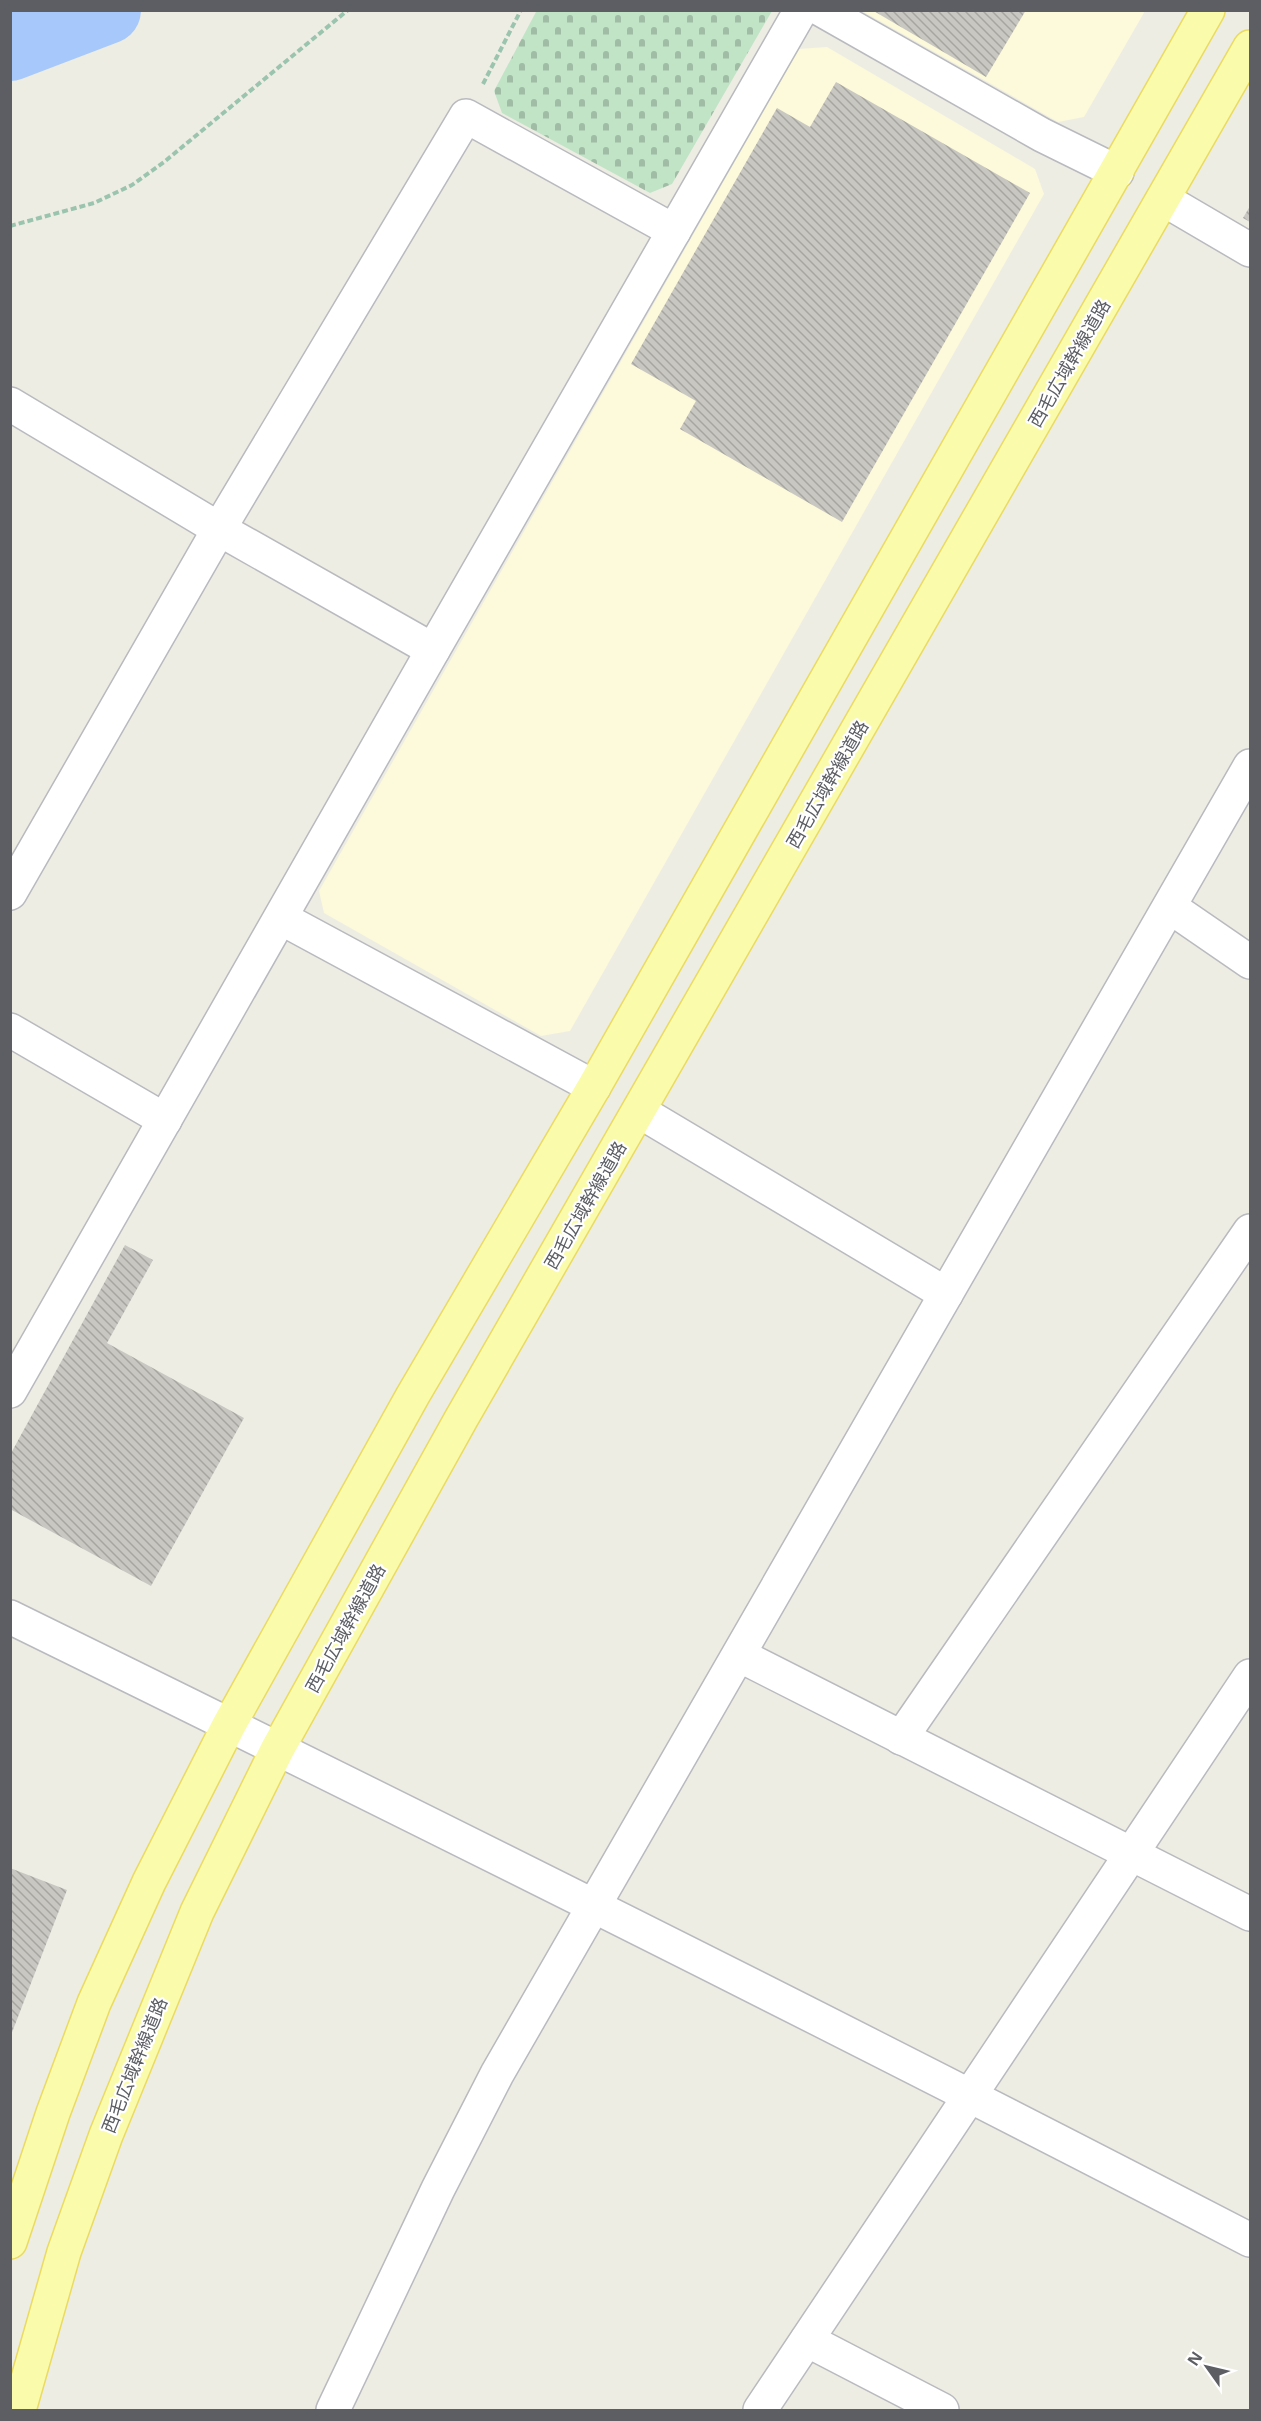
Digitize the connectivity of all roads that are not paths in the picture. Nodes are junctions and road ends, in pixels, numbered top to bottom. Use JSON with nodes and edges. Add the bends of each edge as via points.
{"nodes":[{"id":1,"x":801,"y":10,"type":"edge"},
{"id":2,"x":822,"y":10,"type":"edge"},
{"id":3,"x":1208,"y":10,"type":"edge"},
{"id":4,"x":1251,"y":46,"type":"edge"},
{"id":5,"x":1117,"y":172,"type":"junction"},
{"id":6,"x":1163,"y":199,"type":"junction"},
{"id":7,"x":674,"y":231,"type":"junction"},
{"id":8,"x":1251,"y":250,"type":"edge"},
{"id":9,"x":14,"y":414,"type":"edge"},
{"id":10,"x":219,"y":529,"type":"junction"},
{"id":11,"x":433,"y":650,"type":"junction"},
{"id":12,"x":1251,"y":766,"type":"edge"},
{"id":13,"x":10,"y":893,"type":"edge"},
{"id":14,"x":1170,"y":907,"type":"junction"},
{"id":15,"x":281,"y":918,"type":"junction"},
{"id":16,"x":1251,"y":962,"type":"edge"},
{"id":17,"x":10,"y":1030,"type":"edge"},
{"id":18,"x":594,"y":1087,"type":"junction"},
{"id":19,"x":639,"y":1111,"type":"junction"},
{"id":20,"x":165,"y":1120,"type":"junction"},
{"id":21,"x":1251,"y":1231,"type":"edge"},
{"id":22,"x":946,"y":1294,"type":"junction"},
{"id":23,"x":10,"y":1391,"type":"edge"},
{"id":24,"x":10,"y":1617,"type":"edge"},
{"id":25,"x":739,"y":1655,"type":"junction"},
{"id":26,"x":1251,"y":1676,"type":"edge"},
{"id":27,"x":229,"y":1725,"type":"junction"},
{"id":28,"x":901,"y":1738,"type":"junction"},
{"id":29,"x":277,"y":1750,"type":"junction"},
{"id":30,"x":1132,"y":1853,"type":"junction"},
{"id":31,"x":594,"y":1905,"type":"junction"},
{"id":32,"x":1251,"y":1914,"type":"edge"},
{"id":33,"x":970,"y":2094,"type":"junction"},
{"id":34,"x":1251,"y":2240,"type":"edge"},
{"id":35,"x":10,"y":2242,"type":"edge"},
{"id":36,"x":807,"y":2340,"type":"junction"},
{"id":37,"x":20,"y":2410,"type":"edge"},
{"id":38,"x":333,"y":2410,"type":"edge"},
{"id":39,"x":760,"y":2410,"type":"edge"},
{"id":40,"x":942,"y":2410,"type":"edge"}],
"edges":[{"from":1,"to":7,"type":"street"},
{"from":2,"to":5,"type":"street","via":[[1042,135]]},
{"from":3,"to":5,"type":"main road"},
{"from":4,"to":6,"type":"main road","name":"西毛広域幹線道路"},
{"from":5,"to":18,"type":"main road"},
{"from":6,"to":8,"type":"street"},
{"from":6,"to":19,"type":"main road","name":"西毛広域幹線道路"},
{"from":7,"to":10,"type":"street","via":[[466,116]]},
{"from":7,"to":11,"type":"street"},
{"from":9,"to":10,"type":"street"},
{"from":10,"to":11,"type":"street"},
{"from":10,"to":13,"type":"street"},
{"from":11,"to":15,"type":"street"},
{"from":12,"to":14,"type":"street"},
{"from":14,"to":16,"type":"street"},
{"from":14,"to":22,"type":"street"},
{"from":15,"to":18,"type":"street"},
{"from":15,"to":20,"type":"street"},
{"from":17,"to":20,"type":"street"},
{"from":18,"to":27,"type":"main road","via":[[413,1395]]},
{"from":19,"to":22,"type":"street"},
{"from":19,"to":29,"type":"main road","name":"西毛広域幹線道路"},
{"from":20,"to":23,"type":"street"},
{"from":21,"to":28,"type":"street"},
{"from":22,"to":25,"type":"street"},
{"from":24,"to":27,"type":"street"},
{"from":25,"to":28,"type":"street"},
{"from":25,"to":31,"type":"street"},
{"from":26,"to":30,"type":"street"},
{"from":27,"to":29,"type":"street"},
{"from":27,"to":35,"type":"main road","via":[[149,1882],[94,2003]]},
{"from":28,"to":30,"type":"street"},
{"from":29,"to":31,"type":"street"},
{"from":29,"to":37,"type":"main road","name":"西毛広域幹線道路","via":[[197,1912],[110,2124],[64,2252]]},
{"from":30,"to":32,"type":"street"},
{"from":30,"to":33,"type":"street"},
{"from":31,"to":33,"type":"street"},
{"from":31,"to":38,"type":"street","via":[[497,2074]]},
{"from":33,"to":34,"type":"street"},
{"from":33,"to":36,"type":"street"},
{"from":36,"to":39,"type":"street"},
{"from":36,"to":40,"type":"street"}]}
